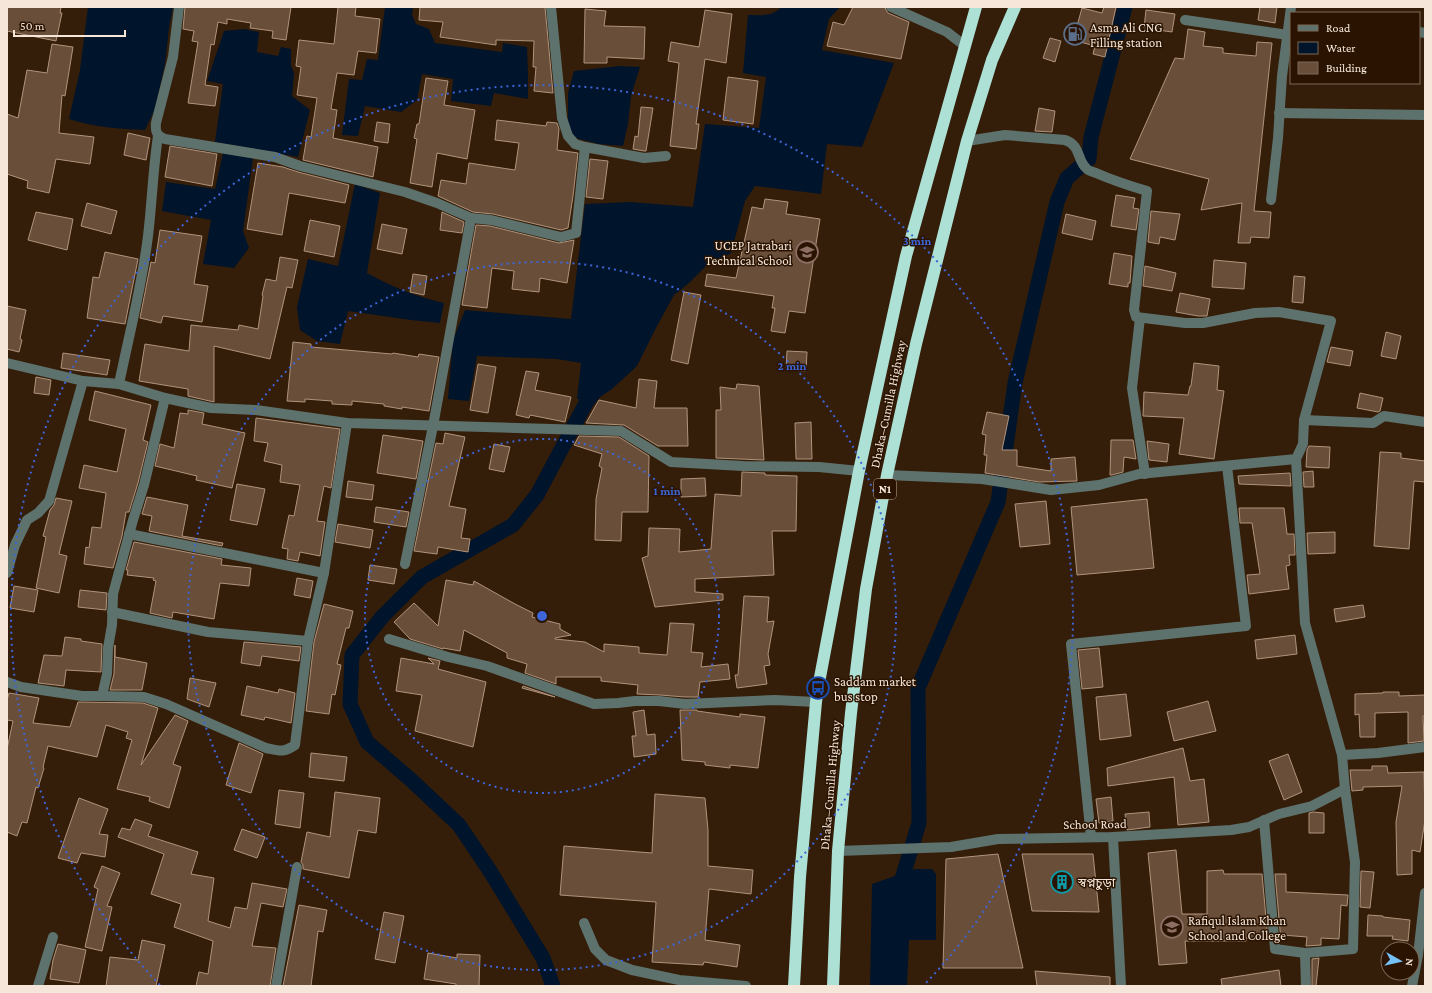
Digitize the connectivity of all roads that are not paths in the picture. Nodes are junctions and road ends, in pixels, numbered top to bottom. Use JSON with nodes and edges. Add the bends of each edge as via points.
{"nodes":[{"id":1,"x":179,"y":7,"type":"edge"},
{"id":2,"x":551,"y":7,"type":"edge"},
{"id":3,"x":892,"y":7,"type":"edge"},
{"id":4,"x":976,"y":7,"type":"edge"},
{"id":5,"x":1015,"y":7,"type":"edge"},
{"id":6,"x":1185,"y":20,"type":"dead end"},
{"id":7,"x":1290,"y":23,"type":"edge"},
{"id":8,"x":1288,"y":35,"type":"junction"},
{"id":9,"x":965,"y":46,"type":"junction"},
{"id":10,"x":1279,"y":113,"type":"junction"},
{"id":11,"x":1425,"y":115,"type":"edge"},
{"id":12,"x":158,"y":136,"type":"junction"},
{"id":13,"x":967,"y":141,"type":"junction"},
{"id":14,"x":585,"y":147,"type":"junction"},
{"id":15,"x":666,"y":156,"type":"dead end"},
{"id":16,"x":1271,"y":200,"type":"dead end"},
{"id":17,"x":471,"y":218,"type":"junction"},
{"id":18,"x":1140,"y":318,"type":"junction"},
{"id":19,"x":7,"y":363,"type":"edge"},
{"id":20,"x":83,"y":380,"type":"junction"},
{"id":21,"x":119,"y":384,"type":"junction"},
{"id":22,"x":165,"y":398,"type":"junction"},
{"id":23,"x":1304,"y":420,"type":"junction"},
{"id":24,"x":1425,"y":422,"type":"edge"},
{"id":25,"x":347,"y":423,"type":"junction"},
{"id":26,"x":433,"y":426,"type":"junction"},
{"id":27,"x":1296,"y":459,"type":"junction"},
{"id":28,"x":1227,"y":466,"type":"junction"},
{"id":29,"x":859,"y":471,"type":"junction"},
{"id":30,"x":1145,"y":474,"type":"junction"},
{"id":31,"x":887,"y":475,"type":"junction"},
{"id":32,"x":130,"y":534,"type":"junction"},
{"id":33,"x":405,"y":564,"type":"dead end"},
{"id":34,"x":7,"y":573,"type":"edge"},
{"id":35,"x":324,"y":573,"type":"junction"},
{"id":36,"x":112,"y":612,"type":"junction"},
{"id":37,"x":389,"y":639,"type":"dead end"},
{"id":38,"x":308,"y":641,"type":"junction"},
{"id":39,"x":7,"y":682,"type":"edge"},
{"id":40,"x":102,"y":696,"type":"junction"},
{"id":41,"x":816,"y":702,"type":"junction"},
{"id":42,"x":1425,"y":747,"type":"edge"},
{"id":43,"x":1342,"y":755,"type":"junction"},
{"id":44,"x":1345,"y":789,"type":"junction"},
{"id":45,"x":1264,"y":820,"type":"junction"},
{"id":46,"x":1091,"y":837,"type":"junction"},
{"id":47,"x":1113,"y":837,"type":"junction"},
{"id":48,"x":838,"y":851,"type":"junction"},
{"id":49,"x":297,"y":867,"type":"dead end"},
{"id":50,"x":1425,"y":893,"type":"edge"},
{"id":51,"x":584,"y":923,"type":"dead end"},
{"id":52,"x":53,"y":937,"type":"dead end"},
{"id":53,"x":1305,"y":953,"type":"junction"},
{"id":54,"x":38,"y":986,"type":"edge"},
{"id":55,"x":276,"y":986,"type":"edge"},
{"id":56,"x":746,"y":986,"type":"edge"},
{"id":57,"x":794,"y":986,"type":"edge"},
{"id":58,"x":833,"y":986,"type":"edge"},
{"id":59,"x":1121,"y":986,"type":"edge"},
{"id":60,"x":1306,"y":986,"type":"edge"},
{"id":61,"x":1412,"y":986,"type":"edge"}],
"edges":[{"from":1,"to":12,"type":"street","via":[[173,56],[156,123],[155,131]]},
{"from":2,"to":14,"type":"street","via":[[562,118],[568,136],[575,144]]},
{"from":3,"to":9,"type":"street","via":[[947,32]]},
{"from":4,"to":9,"type":"highway","name":"Dhaka–Cumilla Highway","number":"N1"},
{"from":5,"to":13,"type":"highway","name":"Dhaka–Cumilla Highway","number":"N1","via":[[992,60]]},
{"from":6,"to":8,"type":"street"},
{"from":7,"to":8,"type":"street"},
{"from":8,"to":10,"type":"street"},
{"from":9,"to":29,"type":"highway","name":"Dhaka–Cumilla Highway","number":"N1","via":[[906,256]]},
{"from":10,"to":11,"type":"street"},
{"from":10,"to":16,"type":"street"},
{"from":12,"to":17,"type":"street","via":[[165,140],[275,157],[300,166],[405,192]]},
{"from":12,"to":21,"type":"street","via":[[153,166],[148,237]]},
{"from":13,"to":18,"type":"street","via":[[1005,135],[1065,140],[1075,146],[1087,169],[1147,191],[1134,310],[1136,317]]},
{"from":13,"to":31,"type":"highway","name":"Dhaka–Cumilla Highway","number":"N1","via":[[916,344]]},
{"from":14,"to":15,"type":"street","via":[[644,158]]},
{"from":14,"to":17,"type":"street","via":[[576,233],[561,237]]},
{"from":17,"to":26,"type":"street"},
{"from":18,"to":23,"type":"street","via":[[1204,323],[1255,313],[1279,312],[1331,321]]},
{"from":18,"to":30,"type":"street","via":[[1132,388]]},
{"from":19,"to":20,"type":"street"},
{"from":20,"to":21,"type":"street"},
{"from":20,"to":34,"type":"street","via":[[49,501],[27,520],[15,545]]},
{"from":21,"to":22,"type":"street"},
{"from":22,"to":25,"type":"street","via":[[211,408],[256,410]]},
{"from":22,"to":32,"type":"street"},
{"from":23,"to":24,"type":"street","via":[[1373,423],[1384,416]]},
{"from":23,"to":27,"type":"street","via":[[1303,444]]},
{"from":25,"to":26,"type":"street"},
{"from":25,"to":35,"type":"street"},
{"from":26,"to":29,"type":"street","via":[[621,431],[671,462],[819,467]]},
{"from":26,"to":33,"type":"street"},
{"from":27,"to":28,"type":"street"},
{"from":27,"to":43,"type":"street","via":[[1305,623]]},
{"from":28,"to":30,"type":"street"},
{"from":28,"to":46,"type":"street","via":[[1246,626],[1071,644]]},
{"from":29,"to":41,"type":"highway","name":"Dhaka–Cumilla Highway","number":"N1"},
{"from":30,"to":31,"type":"street","via":[[1099,485],[1051,490],[982,479]]},
{"from":31,"to":48,"type":"highway","name":"Dhaka–Cumilla Highway","number":"N1","via":[[866,589]]},
{"from":32,"to":35,"type":"street"},
{"from":32,"to":36,"type":"street","via":[[113,594]]},
{"from":35,"to":38,"type":"street"},
{"from":36,"to":38,"type":"street","via":[[208,632]]},
{"from":36,"to":40,"type":"street","via":[[107,674]]},
{"from":37,"to":41,"type":"street","via":[[487,666],[594,704],[635,701],[685,704],[775,700]]},
{"from":38,"to":40,"type":"street","via":[[295,745],[286,750],[266,748],[166,704],[144,697]]},
{"from":39,"to":40,"type":"street","via":[[82,696]]},
{"from":41,"to":57,"type":"highway","name":"Dhaka–Cumilla Highway","number":"N1","via":[[800,878]]},
{"from":42,"to":43,"type":"street"},
{"from":43,"to":44,"type":"street"},
{"from":44,"to":45,"type":"street","name":"School Road","via":[[1312,806]]},
{"from":44,"to":53,"type":"street","via":[[1355,862],[1353,949]]},
{"from":45,"to":47,"type":"street","name":"School Road","via":[[1249,827],[1231,830]]},
{"from":45,"to":53,"type":"street","via":[[1275,949]]},
{"from":46,"to":47,"type":"street","name":"School Road"},
{"from":46,"to":48,"type":"street","name":"School Road","via":[[998,839],[951,846]]},
{"from":47,"to":59,"type":"street"},
{"from":48,"to":58,"type":"highway","name":"Dhaka–Cumilla Highway","number":"N1"},
{"from":49,"to":55,"type":"street"},
{"from":50,"to":61,"type":"street"},
{"from":51,"to":56,"type":"street","via":[[595,949],[606,960],[632,970],[679,980]]},
{"from":52,"to":54,"type":"street"},
{"from":53,"to":60,"type":"street"}]}
